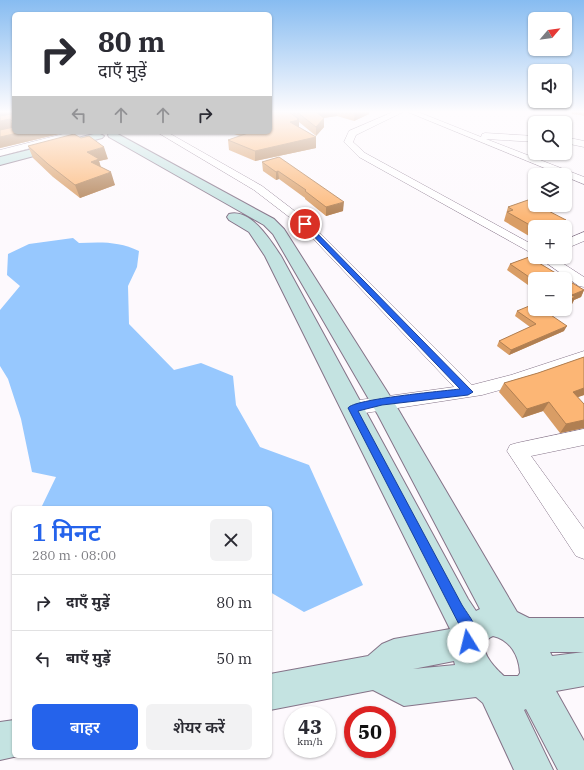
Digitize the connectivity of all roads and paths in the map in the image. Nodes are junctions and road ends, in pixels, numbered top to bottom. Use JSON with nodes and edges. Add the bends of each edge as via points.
{"nodes":[{"id":1,"x":20,"y":148,"type":"edge"},
{"id":2,"x":53,"y":148,"type":"edge"},
{"id":3,"x":130,"y":148,"type":"edge"},
{"id":4,"x":134,"y":148,"type":"edge"},
{"id":5,"x":189,"y":148,"type":"edge"},
{"id":6,"x":354,"y":148,"type":"edge"},
{"id":7,"x":503,"y":148,"type":"edge"},
{"id":8,"x":0,"y":153,"type":"edge"},
{"id":9,"x":0,"y":161,"type":"edge"},
{"id":10,"x":584,"y":180,"type":"edge"},
{"id":11,"x":584,"y":236,"type":"edge"},
{"id":12,"x":572,"y":242,"type":"edge"},
{"id":13,"x":528,"y":247,"type":"edge"},
{"id":14,"x":555,"y":264,"type":"edge"},
{"id":15,"x":584,"y":283,"type":"edge"},
{"id":16,"x":584,"y":357,"type":"edge"},
{"id":17,"x":468,"y":392,"type":"junction"},
{"id":18,"x":382,"y":402,"type":"junction"},
{"id":19,"x":352,"y":408,"type":"junction"},
{"id":20,"x":584,"y":437,"type":"edge"},
{"id":21,"x":582,"y":543,"type":"edge"},
{"id":22,"x":514,"y":629,"type":"junction"},
{"id":23,"x":584,"y":635,"type":"edge"},
{"id":24,"x":470,"y":638,"type":"junction"},
{"id":25,"x":584,"y":669,"type":"edge"},
{"id":26,"x":376,"y":672,"type":"junction"},
{"id":27,"x":535,"y":680,"type":"junction"},
{"id":28,"x":489,"y":685,"type":"junction"},
{"id":29,"x":272,"y":692,"type":"edge"},
{"id":30,"x":12,"y":739,"type":"edge"},
{"id":31,"x":0,"y":741,"type":"edge"},
{"id":32,"x":534,"y":770,"type":"edge"},
{"id":33,"x":579,"y":770,"type":"edge"}],
"edges":[{"from":1,"to":8,"type":"street"},
{"from":2,"to":9,"type":"main road"},
{"from":3,"to":19,"type":"main road","via":[[254,229],[273,256]]},
{"from":4,"to":18,"type":"main road","via":[[274,226]]},
{"from":5,"to":17,"type":"street","via":[[258,188],[305,224]]},
{"from":6,"to":13,"type":"street","via":[[362,155]]},
{"from":7,"to":10,"type":"street"},
{"from":11,"to":12,"type":"street"},
{"from":14,"to":15,"type":"street"},
{"from":16,"to":17,"type":"street","via":[[526,377]]},
{"from":17,"to":18,"type":"street"},
{"from":18,"to":19,"type":"street"},
{"from":18,"to":22,"type":"main road"},
{"from":19,"to":24,"type":"main road"},
{"from":20,"to":21,"type":"street","via":[[517,451]]},
{"from":22,"to":23,"type":"main road"},
{"from":22,"to":24,"type":"main road","via":[[492,620],[476,626]]},
{"from":22,"to":27,"type":"main road","via":[[535,655]]},
{"from":24,"to":26,"type":"main road","via":[[394,656]]},
{"from":24,"to":28,"type":"main road","via":[[470,660]]},
{"from":25,"to":27,"type":"main road"},
{"from":26,"to":28,"type":"main road","via":[[404,688]]},
{"from":26,"to":29,"type":"main road"},
{"from":27,"to":28,"type":"main road","via":[[526,692],[515,696],[503,694]]},
{"from":27,"to":33,"type":"main road"},
{"from":28,"to":32,"type":"main road"},
{"from":30,"to":31,"type":"main road"}]}
